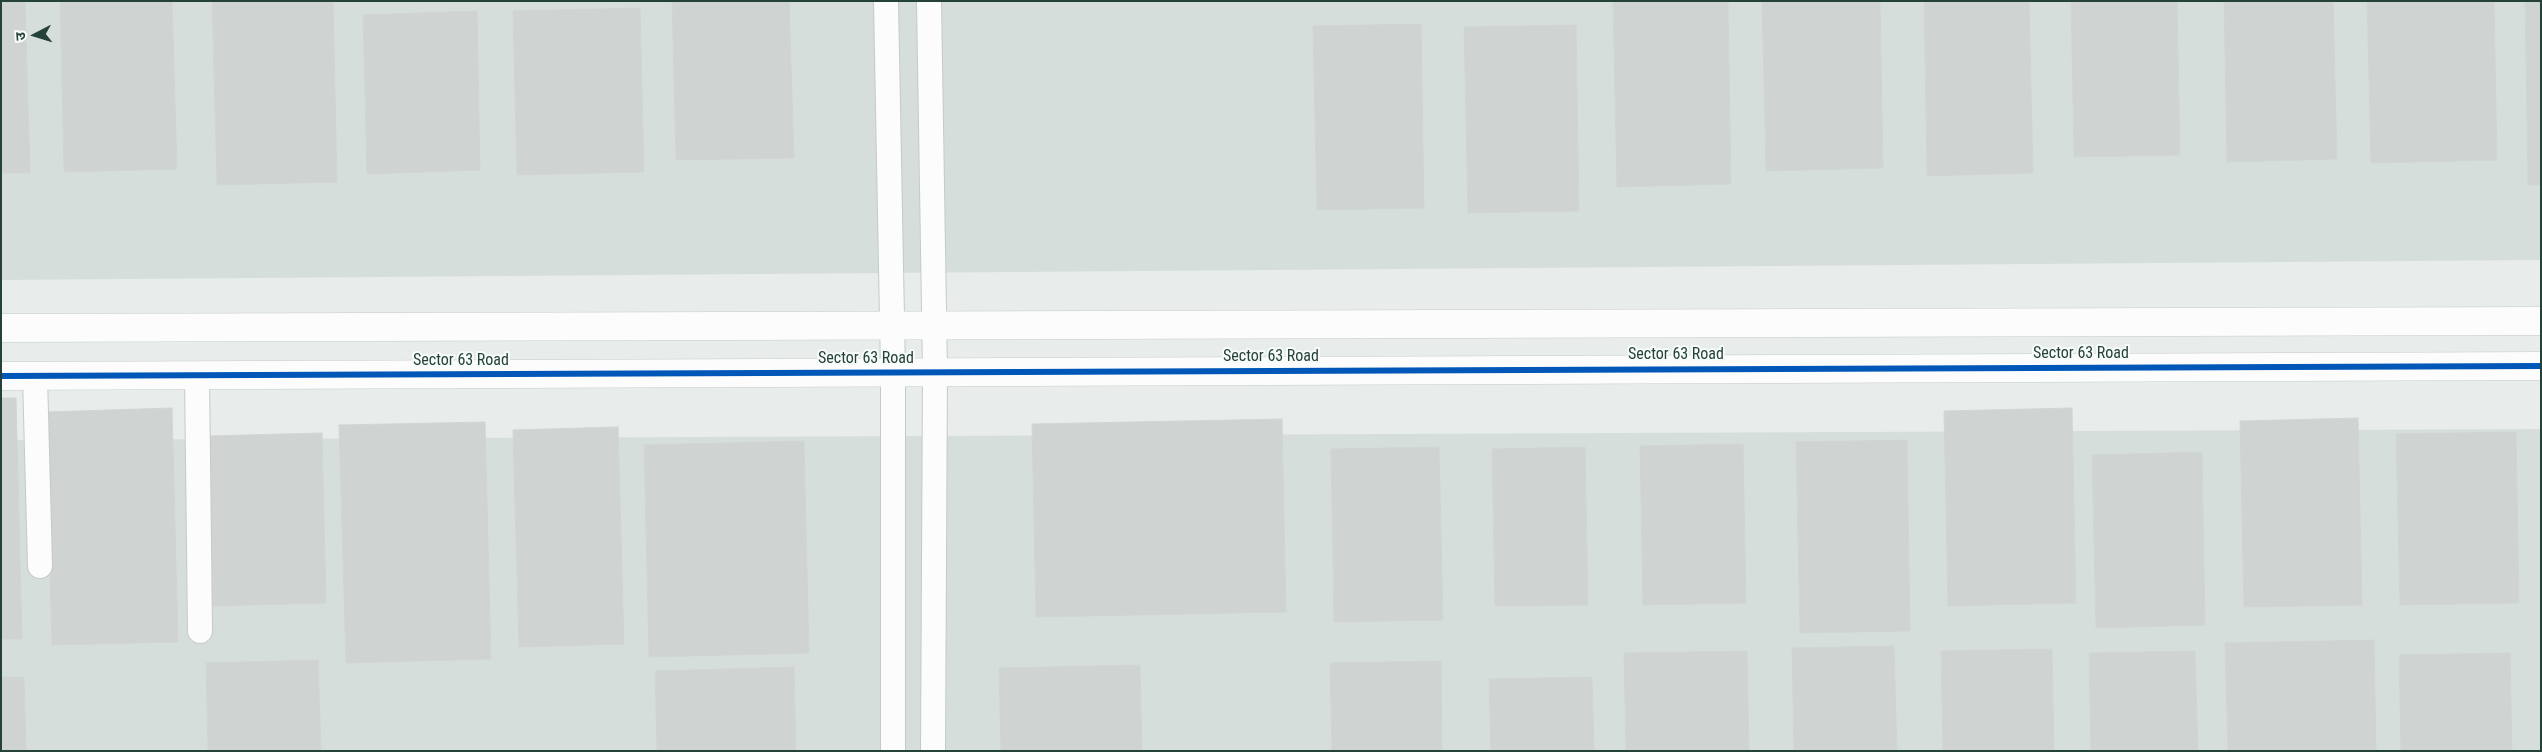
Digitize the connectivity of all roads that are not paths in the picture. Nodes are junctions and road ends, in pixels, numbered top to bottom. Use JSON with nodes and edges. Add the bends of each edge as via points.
{"nodes":[{"id":1,"x":886,"y":1,"type":"edge"},
{"id":2,"x":929,"y":1,"type":"edge"},
{"id":3,"x":2541,"y":321,"type":"edge"},
{"id":4,"x":892,"y":325,"type":"junction"},
{"id":5,"x":933,"y":325,"type":"junction"},
{"id":6,"x":1,"y":328,"type":"edge"},
{"id":7,"x":2541,"y":366,"type":"edge"},
{"id":8,"x":893,"y":372,"type":"junction"},
{"id":9,"x":935,"y":372,"type":"junction"},
{"id":10,"x":1,"y":376,"type":"edge"},
{"id":11,"x":35,"y":376,"type":"junction"},
{"id":12,"x":197,"y":376,"type":"junction"},
{"id":13,"x":40,"y":566,"type":"dead end"},
{"id":14,"x":200,"y":631,"type":"dead end"},
{"id":15,"x":893,"y":751,"type":"edge"},
{"id":16,"x":933,"y":751,"type":"edge"}],
"edges":[{"from":1,"to":4,"type":"lane"},
{"from":2,"to":5,"type":"lane"},
{"from":3,"to":5,"type":"street","name":"Sector 63 Road"},
{"from":4,"to":5,"type":"street","name":"Sector 63 Road"},
{"from":4,"to":6,"type":"street","name":"Sector 63 Road"},
{"from":4,"to":8,"type":"lane"},
{"from":5,"to":9,"type":"lane"},
{"from":7,"to":9,"type":"street","name":"Sector 63 Road"},
{"from":8,"to":9,"type":"street","name":"Sector 63 Road"},
{"from":8,"to":12,"type":"street","name":"Sector 63 Road"},
{"from":8,"to":15,"type":"lane"},
{"from":9,"to":16,"type":"lane"},
{"from":10,"to":11,"type":"street","name":"Sector 63 Road"},
{"from":11,"to":12,"type":"street","name":"Sector 63 Road"},
{"from":11,"to":13,"type":"lane"},
{"from":12,"to":14,"type":"lane"}]}
